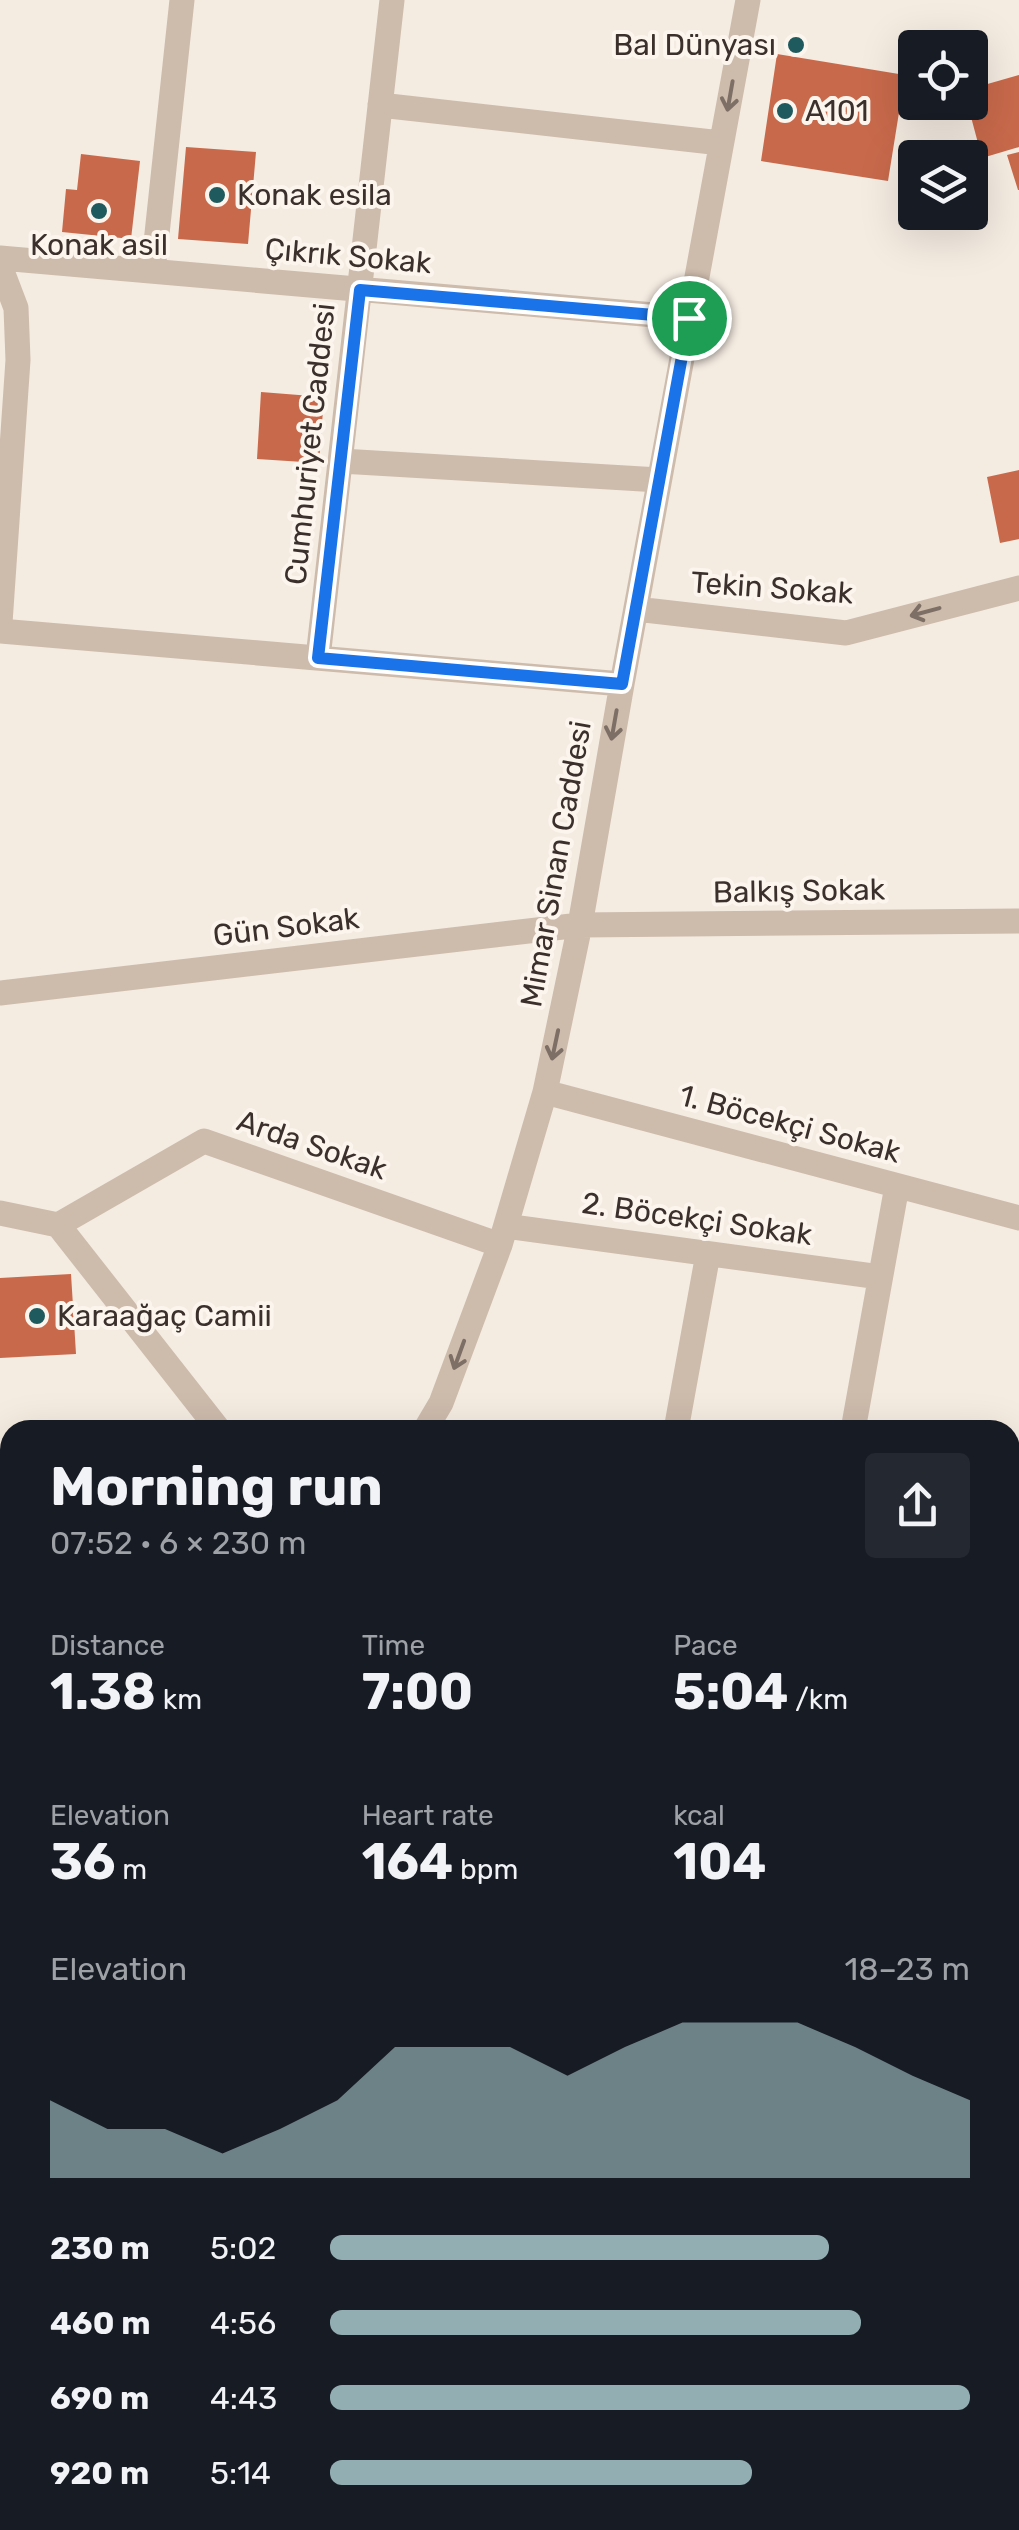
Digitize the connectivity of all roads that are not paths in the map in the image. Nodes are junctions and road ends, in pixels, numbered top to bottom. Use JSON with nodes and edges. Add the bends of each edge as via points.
{"nodes":[{"id":1,"x":182,"y":0,"type":"edge"},
{"id":2,"x":392,"y":0,"type":"edge"},
{"id":3,"x":748,"y":0,"type":"edge"},
{"id":4,"x":380,"y":104,"type":"junction"},
{"id":5,"x":721,"y":143,"type":"junction"},
{"id":6,"x":0,"y":258,"type":"edge"},
{"id":7,"x":0,"y":266,"type":"edge"},
{"id":8,"x":153,"y":271,"type":"junction"},
{"id":9,"x":360,"y":290,"type":"junction"},
{"id":10,"x":689,"y":318,"type":"junction"},
{"id":11,"x":9,"y":359,"type":"edge"},
{"id":12,"x":341,"y":461,"type":"junction"},
{"id":13,"x":659,"y":480,"type":"junction"},
{"id":14,"x":1019,"y":588,"type":"edge"},
{"id":15,"x":636,"y":609,"type":"junction"},
{"id":16,"x":0,"y":623,"type":"edge"},
{"id":17,"x":0,"y":631,"type":"edge"},
{"id":18,"x":318,"y":658,"type":"junction"},
{"id":19,"x":622,"y":684,"type":"junction"},
{"id":20,"x":1019,"y":921,"type":"edge"},
{"id":21,"x":580,"y":926,"type":"junction"},
{"id":22,"x":0,"y":993,"type":"edge"},
{"id":23,"x":545,"y":1092,"type":"junction"},
{"id":24,"x":898,"y":1186,"type":"junction"},
{"id":25,"x":0,"y":1214,"type":"edge"},
{"id":26,"x":1019,"y":1218,"type":"edge"},
{"id":27,"x":58,"y":1225,"type":"junction"},
{"id":28,"x":503,"y":1236,"type":"junction"},
{"id":29,"x":708,"y":1254,"type":"junction"},
{"id":30,"x":880,"y":1277,"type":"junction"},
{"id":31,"x":212,"y":1420,"type":"edge"},
{"id":32,"x":431,"y":1420,"type":"edge"},
{"id":33,"x":678,"y":1420,"type":"edge"},
{"id":34,"x":855,"y":1420,"type":"edge"}],
"edges":[{"from":1,"to":8,"type":"street"},
{"from":2,"to":4,"type":"street","name":"Cumhuriyet Caddesi"},
{"from":3,"to":5,"type":"street","name":"Mimar Sinan Caddesi","one_way":true},
{"from":4,"to":5,"type":"street"},
{"from":4,"to":9,"type":"street","name":"Cumhuriyet Caddesi"},
{"from":5,"to":10,"type":"street","name":"Mimar Sinan Caddesi"},
{"from":6,"to":8,"type":"street","name":"Çıkrık Sokak"},
{"from":7,"to":11,"type":"street","via":[[16,308]]},
{"from":8,"to":9,"type":"street","name":"Çıkrık Sokak"},
{"from":9,"to":10,"type":"street","name":"Çıkrık Sokak"},
{"from":9,"to":12,"type":"street","name":"Cumhuriyet Caddesi"},
{"from":10,"to":13,"type":"street","name":"Mimar Sinan Caddesi"},
{"from":11,"to":16,"type":"street"},
{"from":12,"to":13,"type":"street"},
{"from":12,"to":18,"type":"street","name":"Cumhuriyet Caddesi"},
{"from":13,"to":15,"type":"street","name":"Mimar Sinan Caddesi"},
{"from":14,"to":15,"type":"street","name":"Tekin Sokak","one_way":true,"via":[[846,633]]},
{"from":15,"to":19,"type":"street","name":"Mimar Sinan Caddesi"},
{"from":17,"to":18,"type":"street"},
{"from":18,"to":19,"type":"street"},
{"from":19,"to":21,"type":"street","name":"Mimar Sinan Caddesi","one_way":true},
{"from":20,"to":21,"type":"street","name":"Balkış Sokak"},
{"from":21,"to":22,"type":"street","name":"Gün Sokak"},
{"from":21,"to":23,"type":"street","name":"Mimar Sinan Caddesi","one_way":true},
{"from":23,"to":24,"type":"street","name":"1. Böcekçi Sokak"},
{"from":23,"to":28,"type":"street","name":"Mimar Sinan Caddesi"},
{"from":24,"to":26,"type":"street","name":"1. Böcekçi Sokak"},
{"from":24,"to":30,"type":"street"},
{"from":25,"to":27,"type":"street"},
{"from":27,"to":28,"type":"street","name":"Arda Sokak","via":[[204,1141]]},
{"from":27,"to":31,"type":"street"},
{"from":28,"to":29,"type":"street","name":"2. Böcekçi Sokak"},
{"from":28,"to":32,"type":"street","name":"Mimar Sinan Caddesi","one_way":true},
{"from":29,"to":30,"type":"street","name":"2. Böcekçi Sokak"},
{"from":29,"to":33,"type":"street"},
{"from":30,"to":34,"type":"street"}]}
